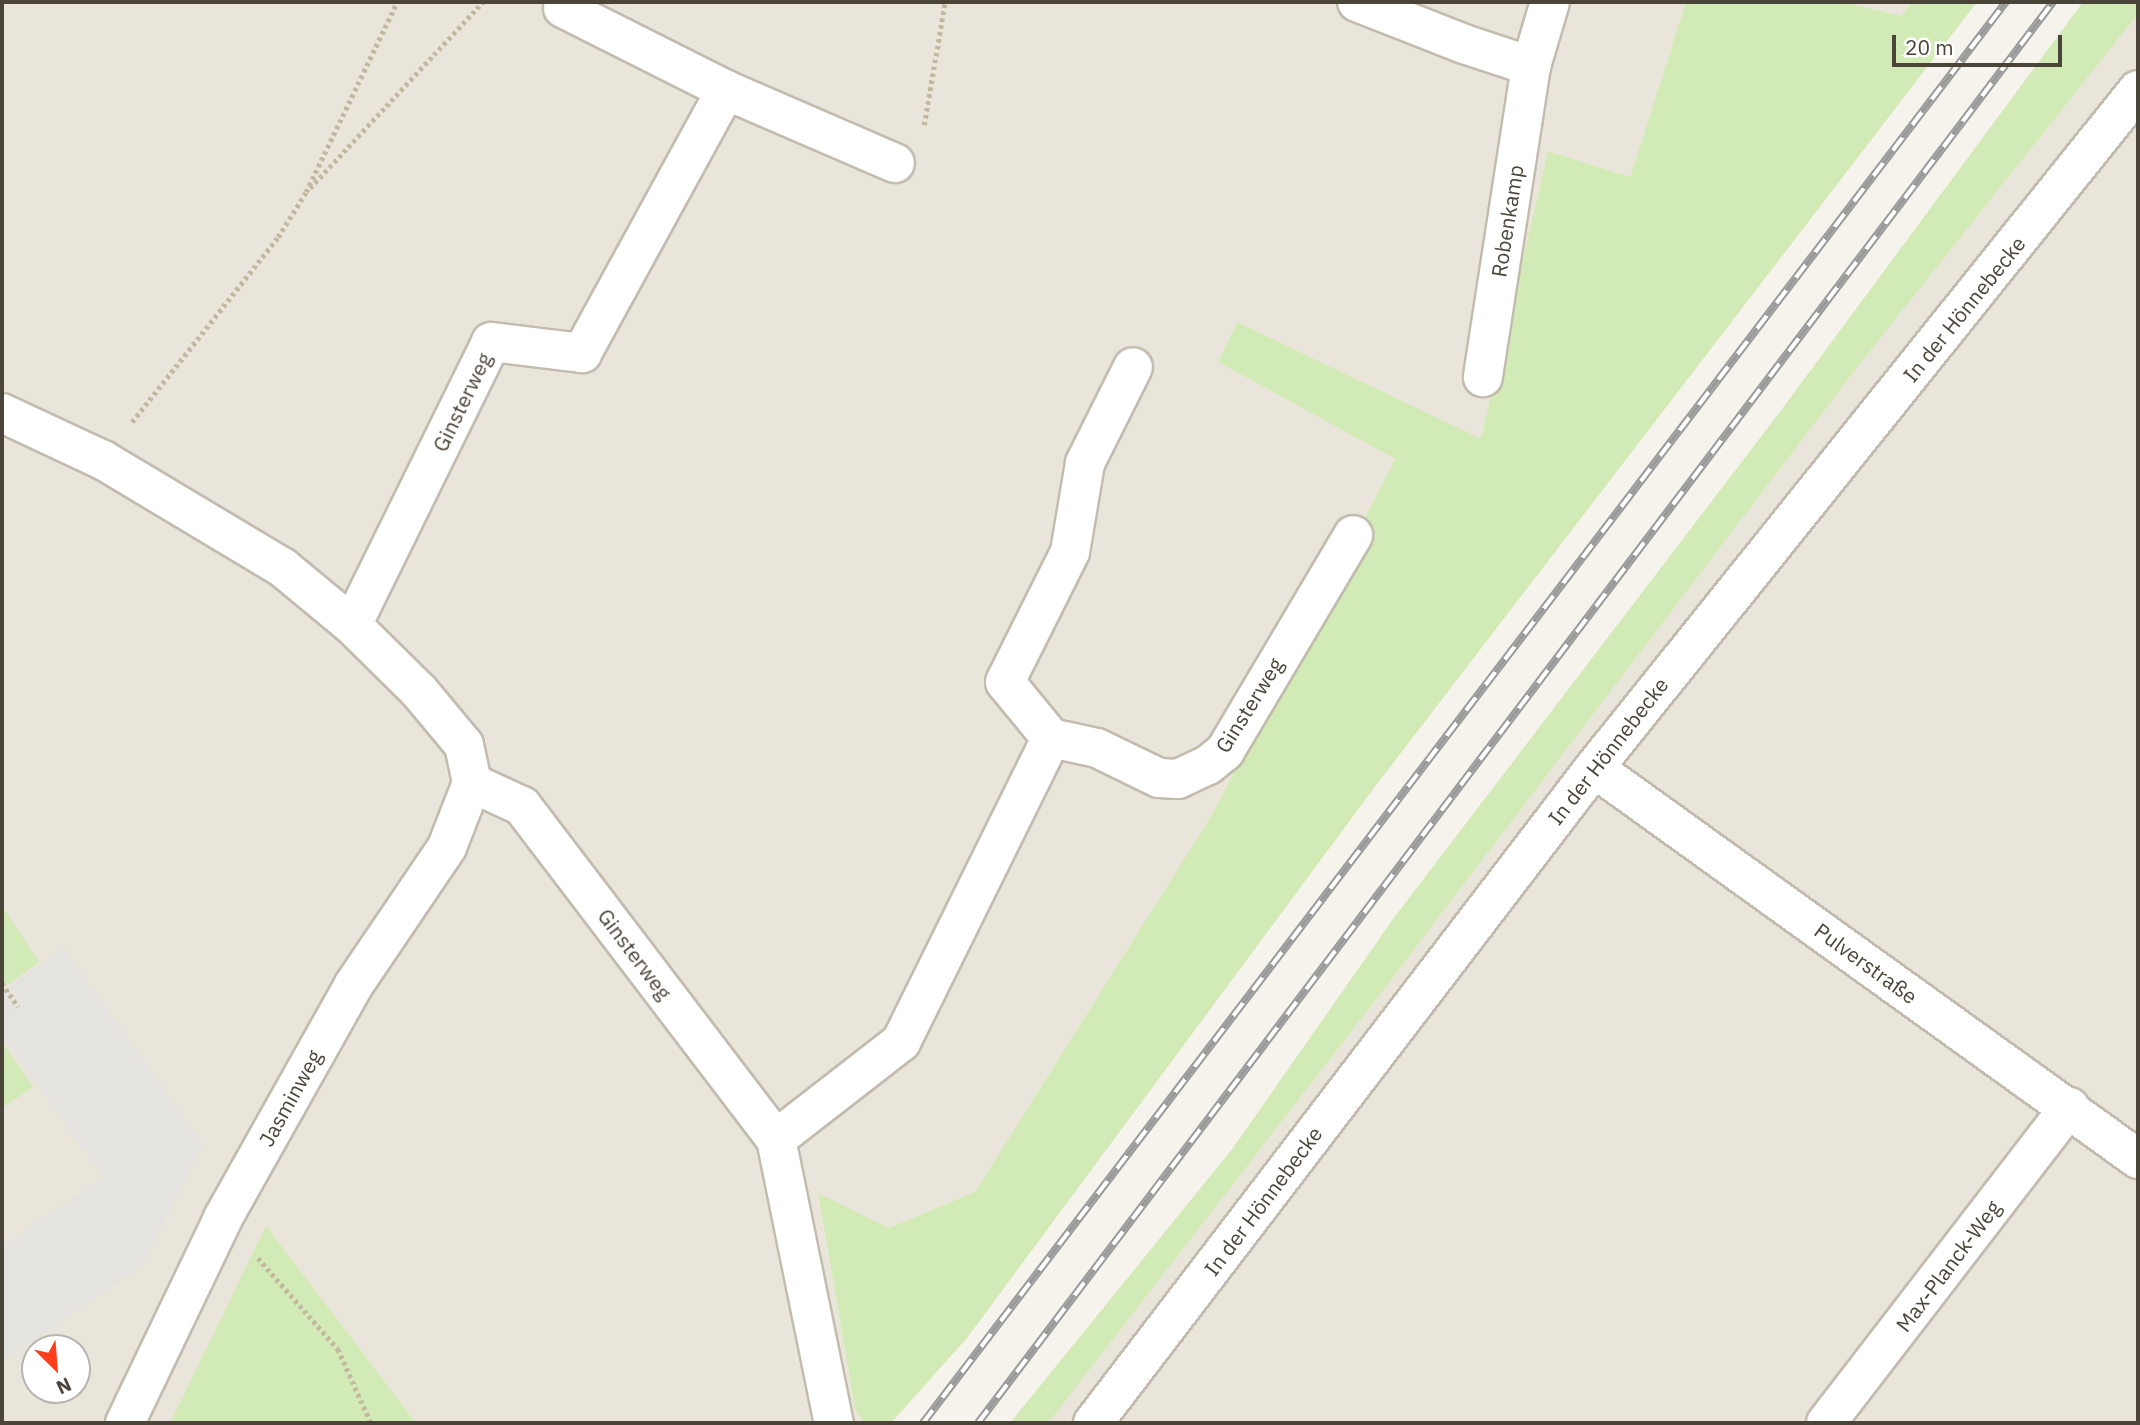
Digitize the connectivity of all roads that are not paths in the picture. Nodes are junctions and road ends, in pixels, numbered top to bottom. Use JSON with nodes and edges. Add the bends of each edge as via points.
{"nodes":[{"id":1,"x":1357,"y":2,"type":"edge"},
{"id":2,"x":1550,"y":2,"type":"edge"},
{"id":3,"x":563,"y":8,"type":"dead end"},
{"id":4,"x":1531,"y":66,"type":"junction"},
{"id":5,"x":726,"y":90,"type":"junction"},
{"id":6,"x":2138,"y":90,"type":"edge"},
{"id":7,"x":895,"y":163,"type":"road end"},
{"id":8,"x":1133,"y":367,"type":"dead end"},
{"id":9,"x":1483,"y":377,"type":"dead end"},
{"id":10,"x":2,"y":413,"type":"edge"},
{"id":11,"x":1353,"y":535,"type":"dead end"},
{"id":12,"x":352,"y":625,"type":"junction"},
{"id":13,"x":1051,"y":738,"type":"junction"},
{"id":14,"x":1594,"y":768,"type":"junction"},
{"id":15,"x":472,"y":783,"type":"junction"},
{"id":16,"x":2068,"y":1107,"type":"junction"},
{"id":17,"x":776,"y":1139,"type":"junction"},
{"id":18,"x":2138,"y":1159,"type":"edge"},
{"id":19,"x":125,"y":1423,"type":"edge"},
{"id":20,"x":835,"y":1423,"type":"edge"},
{"id":21,"x":1093,"y":1423,"type":"edge"},
{"id":22,"x":1826,"y":1423,"type":"edge"}],
"edges":[{"from":1,"to":4,"type":"street"},
{"from":2,"to":4,"type":"street","name":"Robenkamp"},
{"from":3,"to":5,"type":"street"},
{"from":4,"to":9,"type":"street","name":"Robenkamp"},
{"from":5,"to":7,"type":"street"},
{"from":5,"to":12,"type":"street","name":"Ginsterweg","via":[[582,353],[491,342]]},
{"from":6,"to":14,"type":"street","name":"In der Hönnebecke"},
{"from":8,"to":13,"type":"street","via":[[1084,463],[1070,552],[1005,682]]},
{"from":10,"to":12,"type":"street","via":[[103,460],[282,567]]},
{"from":11,"to":13,"type":"street","name":"Ginsterweg","via":[[1225,751],[1208,765],[1178,779],[1159,778],[1097,748]]},
{"from":12,"to":15,"type":"street","via":[[419,691],[464,745]]},
{"from":13,"to":17,"type":"street","via":[[901,1042]]},
{"from":14,"to":16,"type":"street","name":"Pulverstraße"},
{"from":14,"to":21,"type":"street","name":"In der Hönnebecke"},
{"from":15,"to":17,"type":"street","name":"Ginsterweg","via":[[522,806]]},
{"from":15,"to":19,"type":"street","name":"Jasminweg","via":[[447,847],[353,986],[223,1218]]},
{"from":16,"to":18,"type":"street","name":"Pulverstraße"},
{"from":16,"to":22,"type":"street","name":"Max-Planck-Weg"},
{"from":17,"to":20,"type":"street","name":"Ginsterweg"}]}
